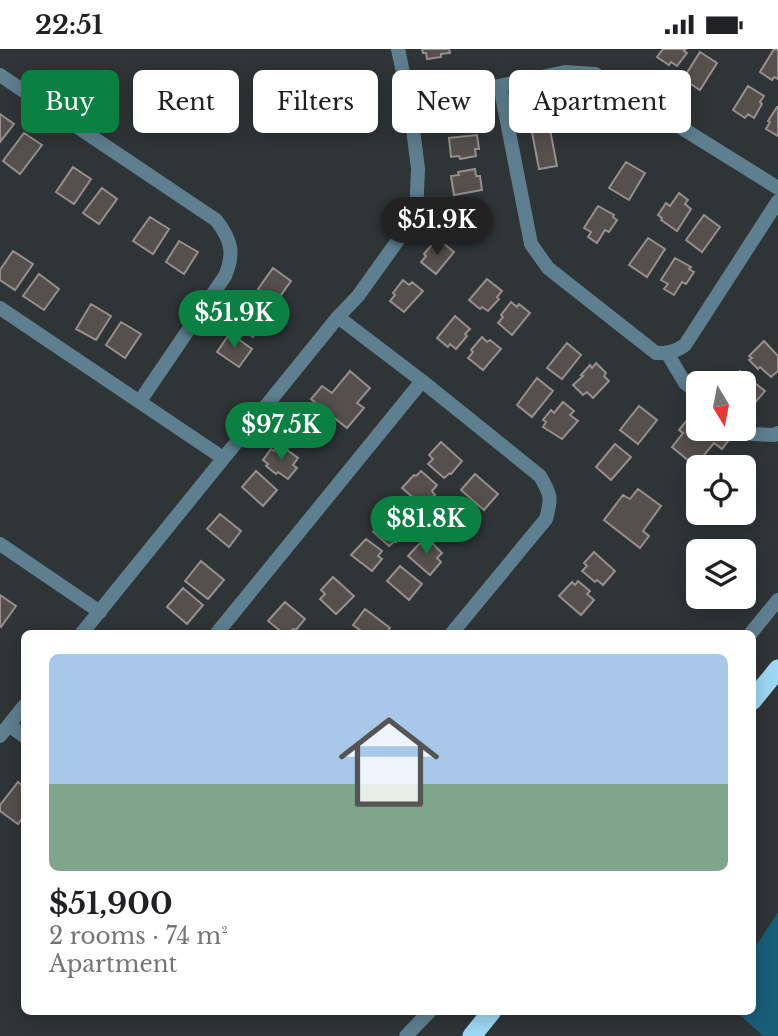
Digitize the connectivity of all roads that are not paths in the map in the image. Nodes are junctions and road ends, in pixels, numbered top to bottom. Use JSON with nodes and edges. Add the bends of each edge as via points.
{"nodes":[{"id":1,"x":398,"y":49,"type":"edge"},
{"id":2,"x":402,"y":70,"type":"edge"},
{"id":3,"x":0,"y":75,"type":"edge"},
{"id":4,"x":500,"y":86,"type":"junction"},
{"id":5,"x":495,"y":87,"type":"edge"},
{"id":6,"x":414,"y":133,"type":"edge"},
{"id":7,"x":778,"y":188,"type":"edge"},
{"id":8,"x":778,"y":201,"type":"edge"},
{"id":9,"x":0,"y":308,"type":"edge"},
{"id":10,"x":338,"y":317,"type":"junction"},
{"id":11,"x":667,"y":353,"type":"junction"},
{"id":12,"x":422,"y":381,"type":"junction"},
{"id":13,"x":686,"y":384,"type":"edge"},
{"id":14,"x":140,"y":401,"type":"junction"},
{"id":15,"x":778,"y":433,"type":"edge"},
{"id":16,"x":756,"y":434,"type":"edge"},
{"id":17,"x":223,"y":458,"type":"junction"},
{"id":18,"x":0,"y":544,"type":"edge"},
{"id":19,"x":778,"y":600,"type":"edge"},
{"id":20,"x":100,"y":612,"type":"junction"},
{"id":21,"x":85,"y":630,"type":"edge"},
{"id":22,"x":219,"y":630,"type":"edge"},
{"id":23,"x":454,"y":630,"type":"edge"},
{"id":24,"x":753,"y":630,"type":"edge"},
{"id":25,"x":778,"y":669,"type":"edge"},
{"id":26,"x":756,"y":696,"type":"edge"},
{"id":27,"x":21,"y":710,"type":"edge"},
{"id":28,"x":5,"y":731,"type":"edge"},
{"id":29,"x":426,"y":1015,"type":"edge"},
{"id":30,"x":489,"y":1015,"type":"edge"},
{"id":31,"x":406,"y":1036,"type":"edge"},
{"id":32,"x":472,"y":1036,"type":"edge"}],
"edges":[{"from":1,"to":2,"type":"street"},
{"from":3,"to":14,"type":"street","via":[[216,220],[225,232],[231,263],[225,276]]},
{"from":4,"to":5,"type":"street"},
{"from":4,"to":7,"type":"street","via":[[565,72],[595,74]]},
{"from":4,"to":11,"type":"street","via":[[531,244],[558,277],[656,353]]},
{"from":6,"to":10,"type":"street","via":[[416,215]]},
{"from":8,"to":11,"type":"street","via":[[685,345]]},
{"from":9,"to":14,"type":"street"},
{"from":10,"to":12,"type":"street"},
{"from":10,"to":17,"type":"street"},
{"from":11,"to":13,"type":"street"},
{"from":12,"to":22,"type":"street"},
{"from":12,"to":23,"type":"street","via":[[540,476],[550,493],[546,519]]},
{"from":14,"to":17,"type":"street"},
{"from":15,"to":16,"type":"street"},
{"from":17,"to":20,"type":"street"},
{"from":18,"to":20,"type":"street"},
{"from":19,"to":24,"type":"street"},
{"from":20,"to":21,"type":"street"},
{"from":25,"to":26,"type":"highway"},
{"from":27,"to":28,"type":"street"},
{"from":29,"to":31,"type":"street"},
{"from":30,"to":32,"type":"highway"}]}
